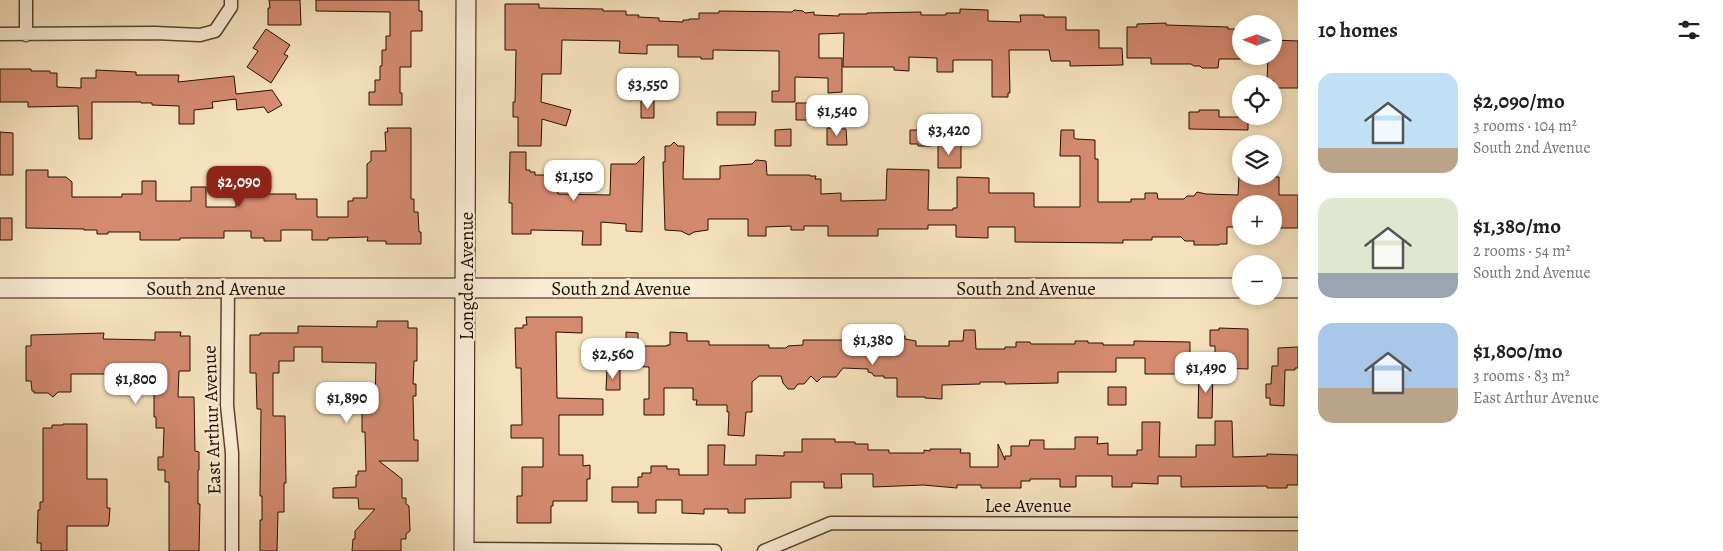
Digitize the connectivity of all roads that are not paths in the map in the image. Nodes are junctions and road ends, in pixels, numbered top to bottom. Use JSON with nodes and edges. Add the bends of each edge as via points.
{"nodes":[{"id":1,"x":26,"y":0,"type":"edge"},
{"id":2,"x":231,"y":0,"type":"edge"},
{"id":3,"x":466,"y":0,"type":"edge"},
{"id":4,"x":0,"y":34,"type":"edge"},
{"id":5,"x":26,"y":35,"type":"junction"},
{"id":6,"x":0,"y":288,"type":"edge"},
{"id":7,"x":228,"y":288,"type":"junction"},
{"id":8,"x":466,"y":288,"type":"junction"},
{"id":9,"x":1232,"y":288,"type":"edge"},
{"id":10,"x":1282,"y":288,"type":"edge"},
{"id":11,"x":1298,"y":288,"type":"edge"},
{"id":12,"x":1298,"y":524,"type":"edge"},
{"id":13,"x":464,"y":550,"type":"edge"},
{"id":14,"x":232,"y":551,"type":"edge"},
{"id":15,"x":715,"y":551,"type":"edge"},
{"id":16,"x":764,"y":551,"type":"edge"}],
"edges":[{"from":1,"to":5,"type":"street"},
{"from":2,"to":5,"type":"street","via":[[231,7],[215,31],[200,35]]},
{"from":3,"to":8,"type":"street","name":"Longden Avenue"},
{"from":4,"to":5,"type":"street"},
{"from":6,"to":7,"type":"street","name":"South 2nd Avenue"},
{"from":7,"to":8,"type":"street","name":"South 2nd Avenue"},
{"from":7,"to":14,"type":"street","name":"East Arthur Avenue","via":[[227,405],[232,453]]},
{"from":8,"to":9,"type":"street","name":"South 2nd Avenue"},
{"from":8,"to":13,"type":"street","name":"Longden Avenue"},
{"from":10,"to":11,"type":"street"},
{"from":12,"to":16,"type":"street","name":"Lee Avenue","via":[[831,523]]},
{"from":13,"to":15,"type":"street"}]}
